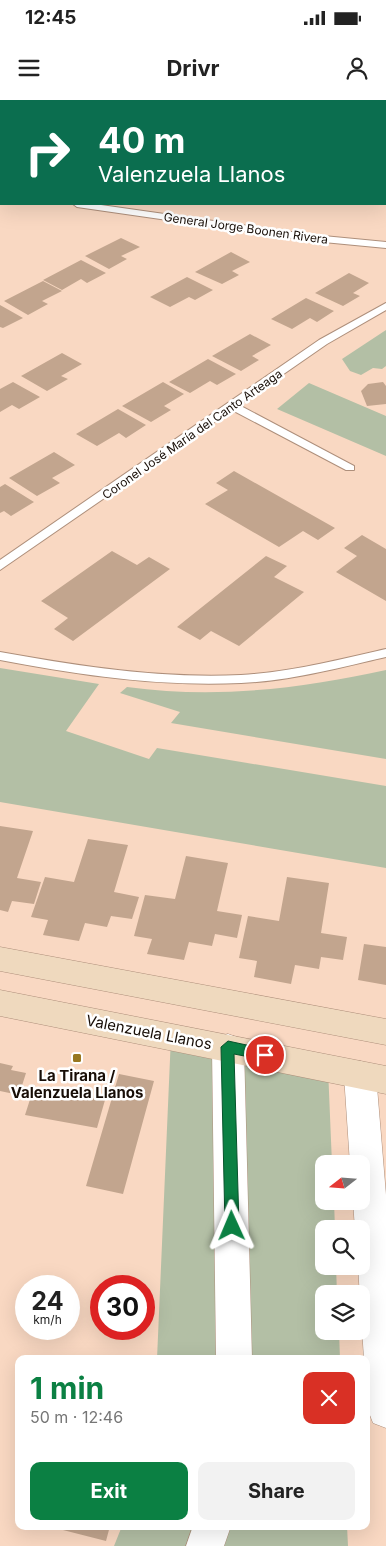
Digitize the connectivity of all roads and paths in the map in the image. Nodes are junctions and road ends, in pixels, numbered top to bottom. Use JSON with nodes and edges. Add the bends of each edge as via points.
{"nodes":[{"id":1,"x":84,"y":205,"type":"edge"},
{"id":2,"x":386,"y":245,"type":"edge"},
{"id":3,"x":386,"y":306,"type":"edge"},
{"id":4,"x":232,"y":406,"type":"junction"},
{"id":5,"x":350,"y":468,"type":"dead end"},
{"id":6,"x":0,"y":566,"type":"edge"},
{"id":7,"x":386,"y":653,"type":"edge"},
{"id":8,"x":0,"y":656,"type":"edge"},
{"id":9,"x":0,"y":958,"type":"edge"},
{"id":10,"x":0,"y":1003,"type":"edge"},
{"id":11,"x":386,"y":1032,"type":"edge"},
{"id":12,"x":228,"y":1047,"type":"junction"},
{"id":13,"x":373,"y":1078,"type":"edge"},
{"id":14,"x":234,"y":1355,"type":"edge"},
{"id":15,"x":386,"y":1410,"type":"edge"},
{"id":16,"x":211,"y":1530,"type":"edge"},
{"id":17,"x":205,"y":1546,"type":"edge"}],
"edges":[{"from":1,"to":2,"type":"lane","name":"General Jorge Boonen Rivera","via":[[313,238]]},
{"from":3,"to":4,"type":"lane","name":"Coronel José María del Canto Arteaga","via":[[323,342]]},
{"from":4,"to":5,"type":"lane"},
{"from":4,"to":6,"type":"lane","name":"Coronel José María del Canto Arteaga"},
{"from":7,"to":8,"type":"lane","via":[[298,672],[242,679],[193,680],[77,670]]},
{"from":9,"to":11,"type":"main road"},
{"from":10,"to":12,"type":"main road","name":"Valenzuela Llanos"},
{"from":12,"to":13,"type":"main road","name":"Valenzuela Llanos"},
{"from":12,"to":14,"type":"street"},
{"from":13,"to":15,"type":"street"},
{"from":16,"to":17,"type":"street"}]}
